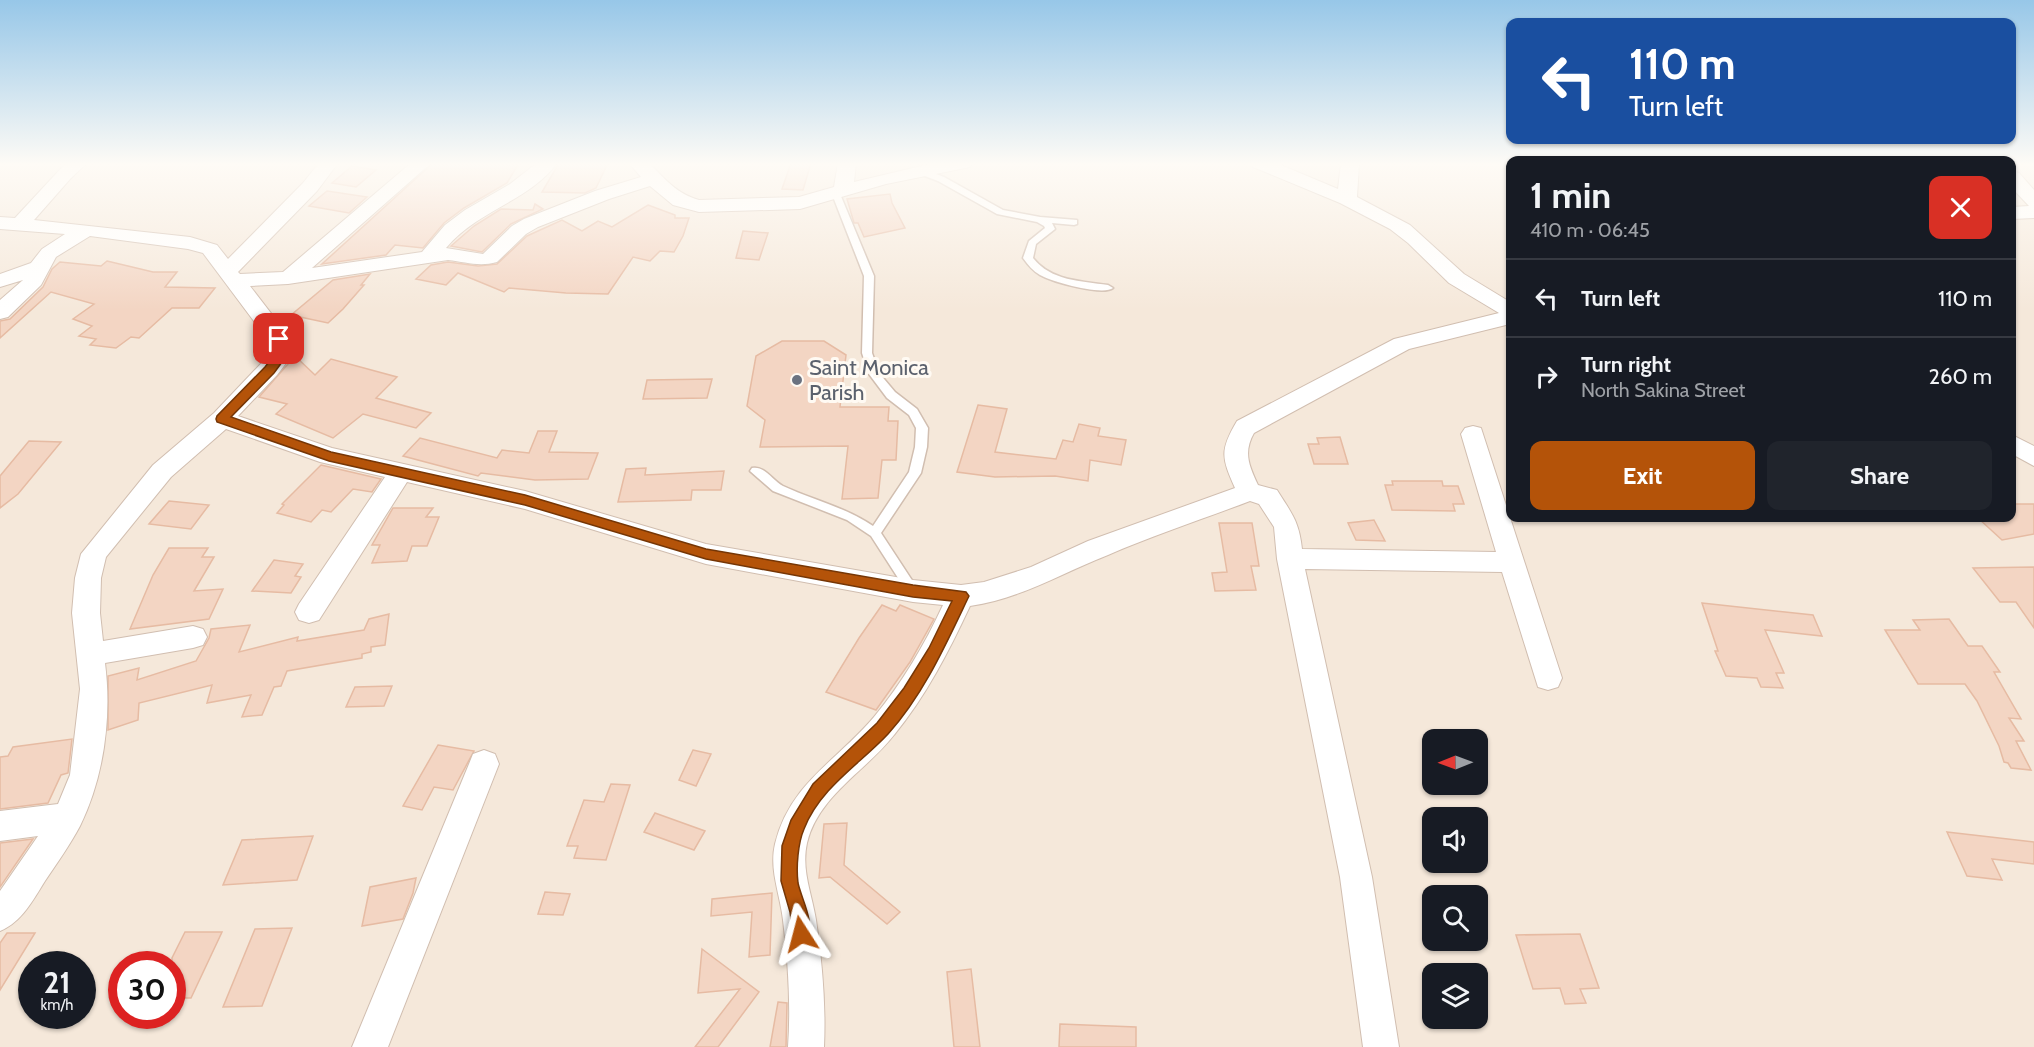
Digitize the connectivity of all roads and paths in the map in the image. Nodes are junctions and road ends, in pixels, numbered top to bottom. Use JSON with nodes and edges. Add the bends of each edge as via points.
{"nodes":[{"id":1,"x":22,"y":212,"type":"edge"},
{"id":2,"x":288,"y":212,"type":"edge"},
{"id":3,"x":365,"y":212,"type":"edge"},
{"id":4,"x":477,"y":212,"type":"edge"},
{"id":5,"x":559,"y":212,"type":"edge"},
{"id":6,"x":847,"y":212,"type":"edge"},
{"id":7,"x":1000,"y":212,"type":"edge"},
{"id":8,"x":1370,"y":212,"type":"edge"},
{"id":9,"x":2034,"y":212,"type":"edge"},
{"id":10,"x":2016,"y":213,"type":"edge"},
{"id":11,"x":1040,"y":220,"type":"junction"},
{"id":12,"x":1074,"y":222,"type":"dead end"},
{"id":13,"x":10,"y":223,"type":"edge"},
{"id":14,"x":86,"y":230,"type":"junction"},
{"id":15,"x":429,"y":256,"type":"junction"},
{"id":16,"x":39,"y":267,"type":"junction"},
{"id":17,"x":230,"y":277,"type":"junction"},
{"id":18,"x":288,"y":278,"type":"junction"},
{"id":19,"x":0,"y":281,"type":"edge"},
{"id":20,"x":1108,"y":288,"type":"dead end"},
{"id":21,"x":1506,"y":307,"type":"edge"},
{"id":22,"x":0,"y":312,"type":"edge"},
{"id":23,"x":1506,"y":318,"type":"edge"},
{"id":24,"x":222,"y":419,"type":"junction"},
{"id":25,"x":1473,"y":434,"type":"dead end"},
{"id":26,"x":2016,"y":446,"type":"edge"},
{"id":27,"x":2034,"y":457,"type":"edge"},
{"id":28,"x":756,"y":471,"type":"dead end"},
{"id":29,"x":401,"y":472,"type":"junction"},
{"id":30,"x":1249,"y":492,"type":"junction"},
{"id":31,"x":875,"y":533,"type":"junction"},
{"id":32,"x":1290,"y":559,"type":"junction"},
{"id":33,"x":1514,"y":562,"type":"junction"},
{"id":34,"x":913,"y":591,"type":"junction"},
{"id":35,"x":961,"y":596,"type":"junction"},
{"id":36,"x":309,"y":612,"type":"dead end"},
{"id":37,"x":193,"y":637,"type":"dead end"},
{"id":38,"x":92,"y":654,"type":"junction"},
{"id":39,"x":1548,"y":678,"type":"dead end"},
{"id":40,"x":484,"y":764,"type":"dead end"},
{"id":41,"x":68,"y":817,"type":"junction"},
{"id":42,"x":0,"y":826,"type":"edge"},
{"id":43,"x":0,"y":915,"type":"edge"},
{"id":44,"x":370,"y":1047,"type":"edge"},
{"id":45,"x":806,"y":1047,"type":"edge"},
{"id":46,"x":1381,"y":1047,"type":"edge"}],
"edges":[{"from":1,"to":13,"type":"street"},
{"from":2,"to":17,"type":"street"},
{"from":3,"to":18,"type":"street"},
{"from":4,"to":15,"type":"street","via":[[450,230]]},
{"from":5,"to":15,"type":"street","via":[[519,230],[485,260],[448,254]]},
{"from":6,"to":31,"type":"lane","via":[[869,276],[867,353],[874,374],[891,395],[913,412],[922,428],[915,473]]},
{"from":7,"to":11,"type":"lane"},
{"from":8,"to":21,"type":"street","via":[[1417,240],[1463,284]]},
{"from":9,"to":10,"type":"street"},
{"from":11,"to":12,"type":"lane"},
{"from":11,"to":20,"type":"lane","via":[[1050,229],[1032,243],[1028,258],[1032,266],[1051,276]]},
{"from":13,"to":14,"type":"street"},
{"from":14,"to":16,"type":"street","via":[[49,253]]},
{"from":14,"to":17,"type":"street","via":[[210,249]]},
{"from":15,"to":18,"type":"street"},
{"from":16,"to":19,"type":"street"},
{"from":16,"to":22,"type":"street","via":[[34,281]]},
{"from":17,"to":18,"type":"street"},
{"from":17,"to":24,"type":"street","via":[[279,339],[282,354]]},
{"from":23,"to":30,"type":"street","via":[[1402,344],[1245,427],[1235,444],[1238,468]]},
{"from":24,"to":29,"type":"street","via":[[329,456]]},
{"from":24,"to":38,"type":"street","via":[[162,471],[94,554],[86,613]]},
{"from":25,"to":33,"type":"street"},
{"from":26,"to":27,"type":"street"},
{"from":28,"to":31,"type":"lane","via":[[777,488],[851,517]]},
{"from":29,"to":34,"type":"street","via":[[525,500],[706,554]]},
{"from":29,"to":36,"type":"street"},
{"from":30,"to":32,"type":"street","via":[[1268,497],[1277,508],[1287,526]]},
{"from":30,"to":35,"type":"street","via":[[1097,548],[1040,575],[984,593]]},
{"from":31,"to":34,"type":"lane"},
{"from":32,"to":33,"type":"street"},
{"from":32,"to":46,"type":"street","via":[[1356,877]]},
{"from":33,"to":39,"type":"street"},
{"from":34,"to":35,"type":"street"},
{"from":35,"to":45,"type":"street","via":[[935,652],[910,692],[883,728],[819,789],[796,825],[789,881],[798,912],[807,997]]},
{"from":37,"to":38,"type":"street"},
{"from":38,"to":41,"type":"street","via":[[94,689],[85,775]]},
{"from":40,"to":44,"type":"street"},
{"from":41,"to":42,"type":"street"},
{"from":41,"to":43,"type":"street"}]}
